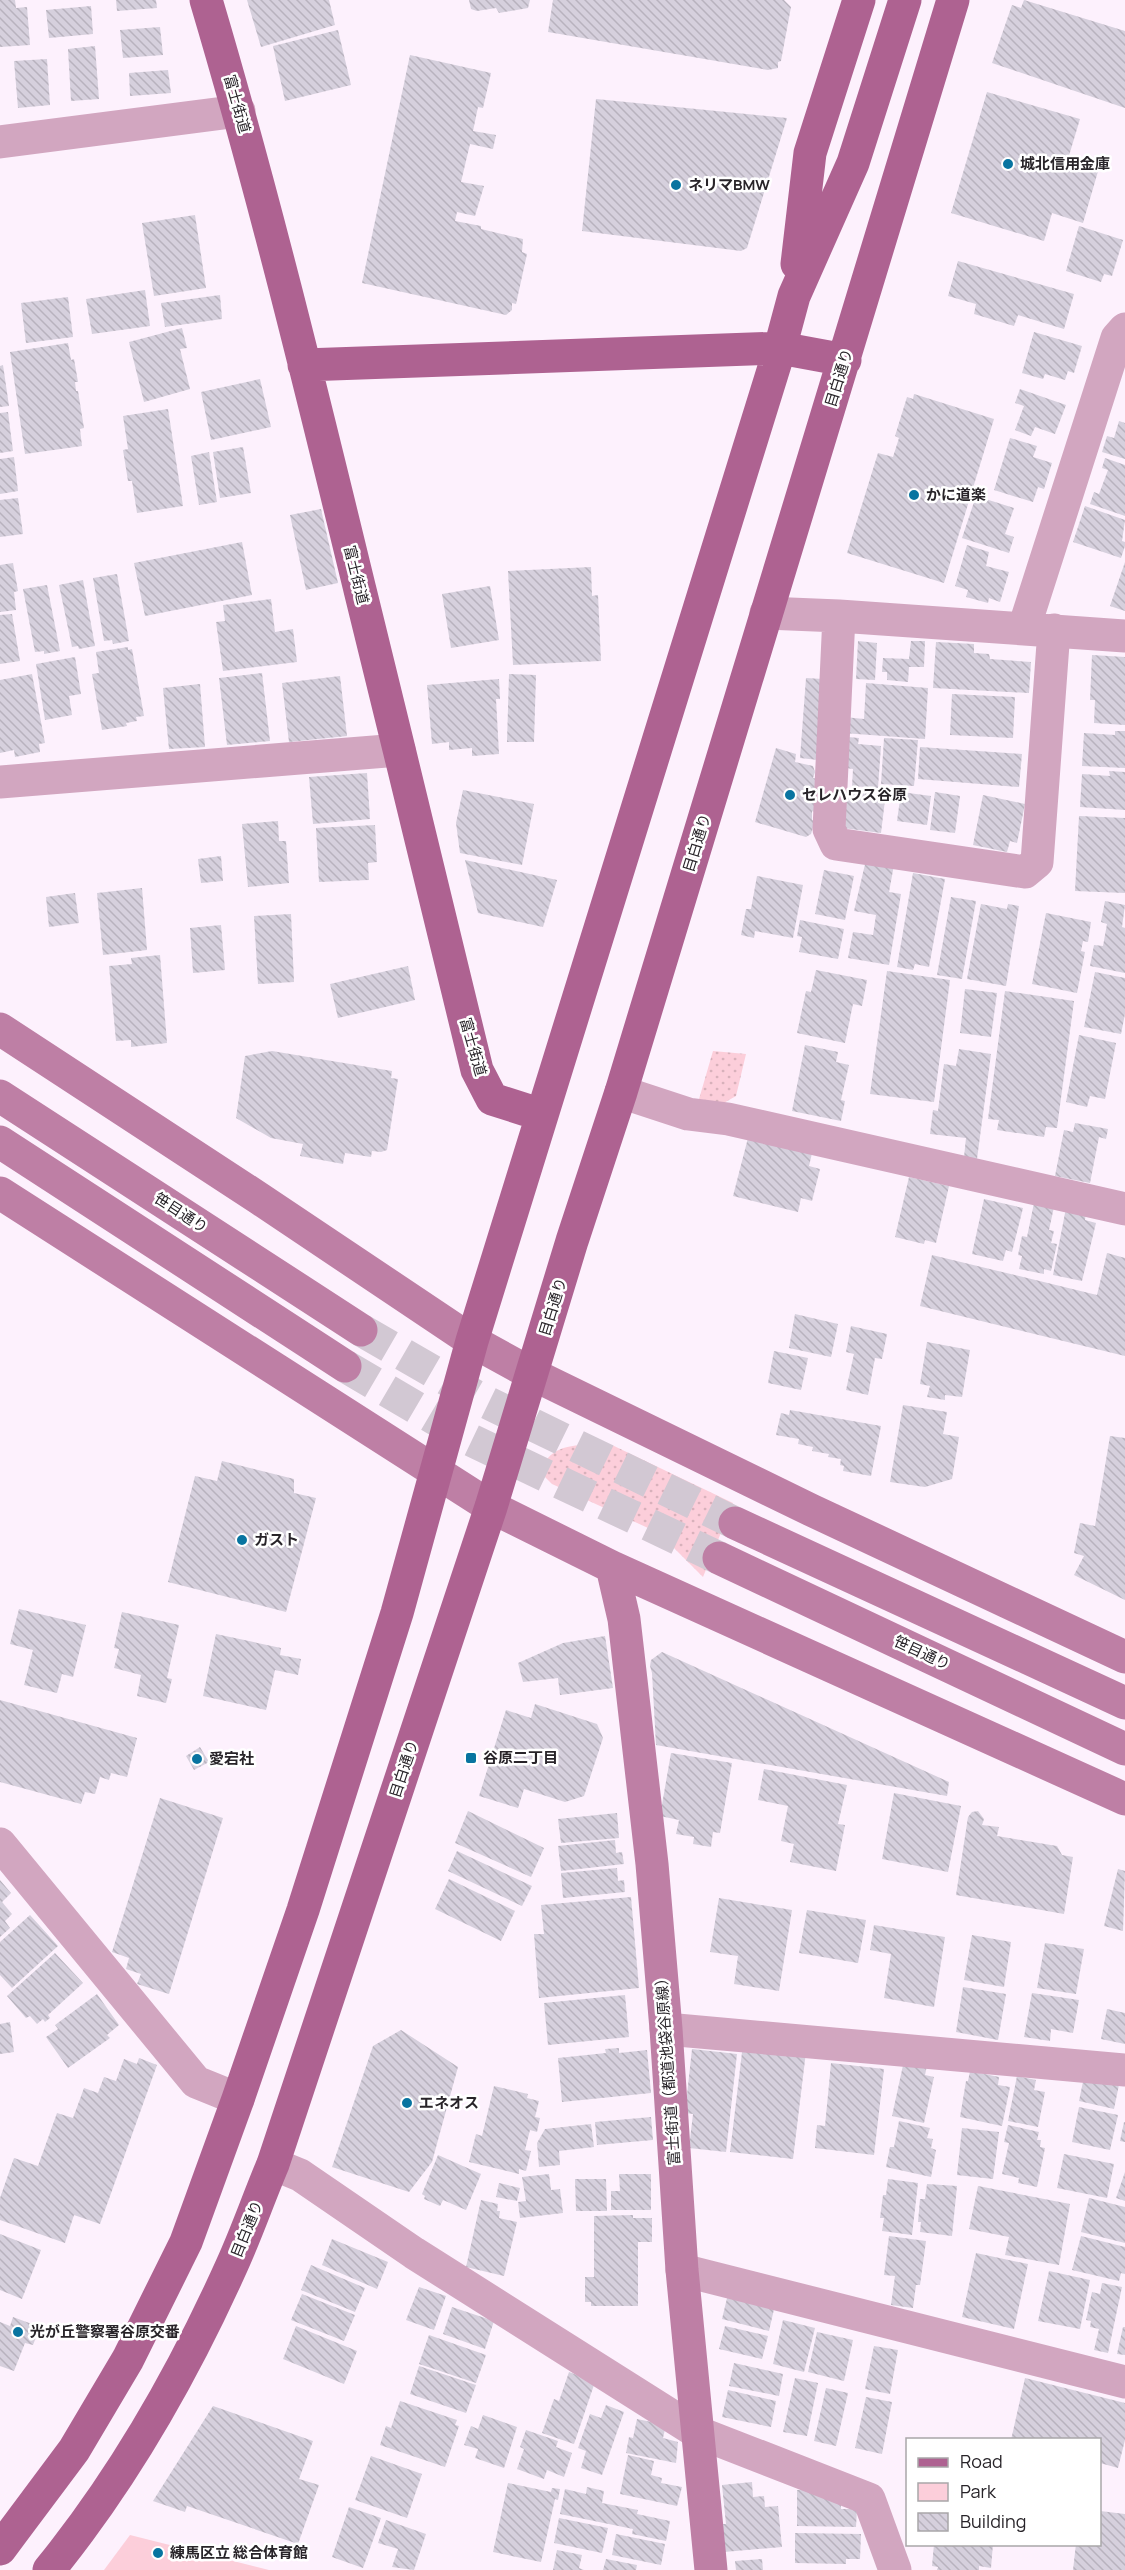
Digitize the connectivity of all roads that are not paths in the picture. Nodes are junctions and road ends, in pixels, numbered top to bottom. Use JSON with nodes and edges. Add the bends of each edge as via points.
{"nodes":[{"id":1,"x":206,"y":0,"type":"edge"},
{"id":2,"x":859,"y":0,"type":"edge"},
{"id":3,"x":905,"y":0,"type":"edge"},
{"id":4,"x":954,"y":0,"type":"edge"},
{"id":5,"x":239,"y":111,"type":"junction"},
{"id":6,"x":0,"y":142,"type":"edge"},
{"id":7,"x":794,"y":296,"type":"junction"},
{"id":8,"x":1125,"y":329,"type":"edge"},
{"id":9,"x":780,"y":348,"type":"junction"},
{"id":10,"x":845,"y":360,"type":"junction"},
{"id":11,"x":304,"y":365,"type":"junction"},
{"id":12,"x":766,"y":613,"type":"junction"},
{"id":13,"x":839,"y":616,"type":"junction"},
{"id":14,"x":1039,"y":629,"type":"junction"},
{"id":15,"x":1125,"y":636,"type":"edge"},
{"id":16,"x":399,"y":750,"type":"junction"},
{"id":17,"x":0,"y":782,"type":"edge"},
{"id":18,"x":0,"y":1029,"type":"edge"},
{"id":19,"x":621,"y":1092,"type":"junction"},
{"id":20,"x":0,"y":1096,"type":"edge"},
{"id":21,"x":542,"y":1115,"type":"junction"},
{"id":22,"x":0,"y":1142,"type":"edge"},
{"id":23,"x":0,"y":1193,"type":"edge"},
{"id":24,"x":1125,"y":1209,"type":"edge"},
{"id":25,"x":361,"y":1330,"type":"tunnel mouth"},
{"id":26,"x":472,"y":1341,"type":"junction"},
{"id":27,"x":345,"y":1366,"type":"tunnel mouth"},
{"id":28,"x":532,"y":1374,"type":"junction"},
{"id":29,"x":436,"y":1473,"type":"junction"},
{"id":30,"x":491,"y":1507,"type":"junction"},
{"id":31,"x":735,"y":1523,"type":"tunnel mouth"},
{"id":32,"x":719,"y":1558,"type":"tunnel mouth"},
{"id":33,"x":612,"y":1567,"type":"junction"},
{"id":34,"x":1125,"y":1658,"type":"edge"},
{"id":35,"x":1125,"y":1703,"type":"edge"},
{"id":36,"x":1125,"y":1749,"type":"edge"},
{"id":37,"x":1125,"y":1799,"type":"edge"},
{"id":38,"x":0,"y":1844,"type":"edge"},
{"id":39,"x":666,"y":2029,"type":"junction"},
{"id":40,"x":1125,"y":2070,"type":"edge"},
{"id":41,"x":238,"y":2099,"type":"junction"},
{"id":42,"x":273,"y":2164,"type":"junction"},
{"id":43,"x":682,"y":2270,"type":"junction"},
{"id":44,"x":1125,"y":2382,"type":"edge"},
{"id":45,"x":697,"y":2432,"type":"junction"},
{"id":46,"x":0,"y":2548,"type":"edge"},
{"id":47,"x":49,"y":2570,"type":"edge"},
{"id":48,"x":711,"y":2570,"type":"edge"},
{"id":49,"x":896,"y":2570,"type":"edge"}],
"edges":[{"from":1,"to":5,"type":"main road","name":"富士街道"},
{"from":2,"to":7,"type":"main road","via":[[810,153]]},
{"from":3,"to":7,"type":"main road","via":[[853,163]]},
{"from":4,"to":10,"type":"main road","name":"目白通り"},
{"from":5,"to":6,"type":"street"},
{"from":5,"to":11,"type":"main road","name":"富士街道"},
{"from":7,"to":9,"type":"main road"},
{"from":8,"to":14,"type":"street","via":[[1117,338]]},
{"from":9,"to":10,"type":"main road"},
{"from":9,"to":11,"type":"main road"},
{"from":9,"to":21,"type":"main road"},
{"from":10,"to":12,"type":"main road","name":"目白通り"},
{"from":11,"to":16,"type":"main road","name":"富士街道"},
{"from":12,"to":13,"type":"street"},
{"from":12,"to":19,"type":"main road","name":"目白通り"},
{"from":13,"to":14,"type":"street"},
{"from":13,"to":14,"type":"street","via":[[829,830],[836,844],[1025,872],[1036,862]]},
{"from":14,"to":15,"type":"street"},
{"from":16,"to":17,"type":"street"},
{"from":16,"to":21,"type":"main road","name":"富士街道","via":[[477,1070],[492,1099]]},
{"from":18,"to":26,"type":"main road"},
{"from":19,"to":24,"type":"street","via":[[688,1113]]},
{"from":19,"to":28,"type":"main road","name":"目白通り"},
{"from":20,"to":25,"type":"main road","name":"笹目通り"},
{"from":21,"to":26,"type":"main road"},
{"from":22,"to":27,"type":"main road"},
{"from":23,"to":29,"type":"main road"},
{"from":26,"to":28,"type":"main road"},
{"from":26,"to":29,"type":"main road"},
{"from":28,"to":30,"type":"main road","name":"目白通り"},
{"from":28,"to":34,"type":"main road"},
{"from":29,"to":30,"type":"main road"},
{"from":29,"to":41,"type":"main road","via":[[372,1693]]},
{"from":30,"to":33,"type":"main road"},
{"from":30,"to":42,"type":"main road","name":"目白通り"},
{"from":31,"to":35,"type":"main road"},
{"from":32,"to":36,"type":"main road","name":"笹目通り"},
{"from":33,"to":37,"type":"main road"},
{"from":33,"to":39,"type":"main road","name":"富士街道（都道池袋谷原線）","via":[[624,1619]]},
{"from":38,"to":41,"type":"street","via":[[196,2082]]},
{"from":39,"to":40,"type":"street"},
{"from":39,"to":43,"type":"main road","name":"富士街道（都道池袋谷原線）"},
{"from":41,"to":46,"type":"main road","via":[[186,2242],[128,2359],[74,2450]]},
{"from":42,"to":45,"type":"street","via":[[300,2175],[414,2253]]},
{"from":42,"to":47,"type":"main road","name":"目白通り","via":[[232,2265],[180,2370],[125,2463]]},
{"from":43,"to":44,"type":"street"},
{"from":43,"to":45,"type":"main road","name":"富士街道（都道池袋谷原線）"},
{"from":45,"to":48,"type":"main road","name":"富士街道（都道池袋谷原線）"},
{"from":45,"to":49,"type":"street","via":[[868,2499]]}]}
